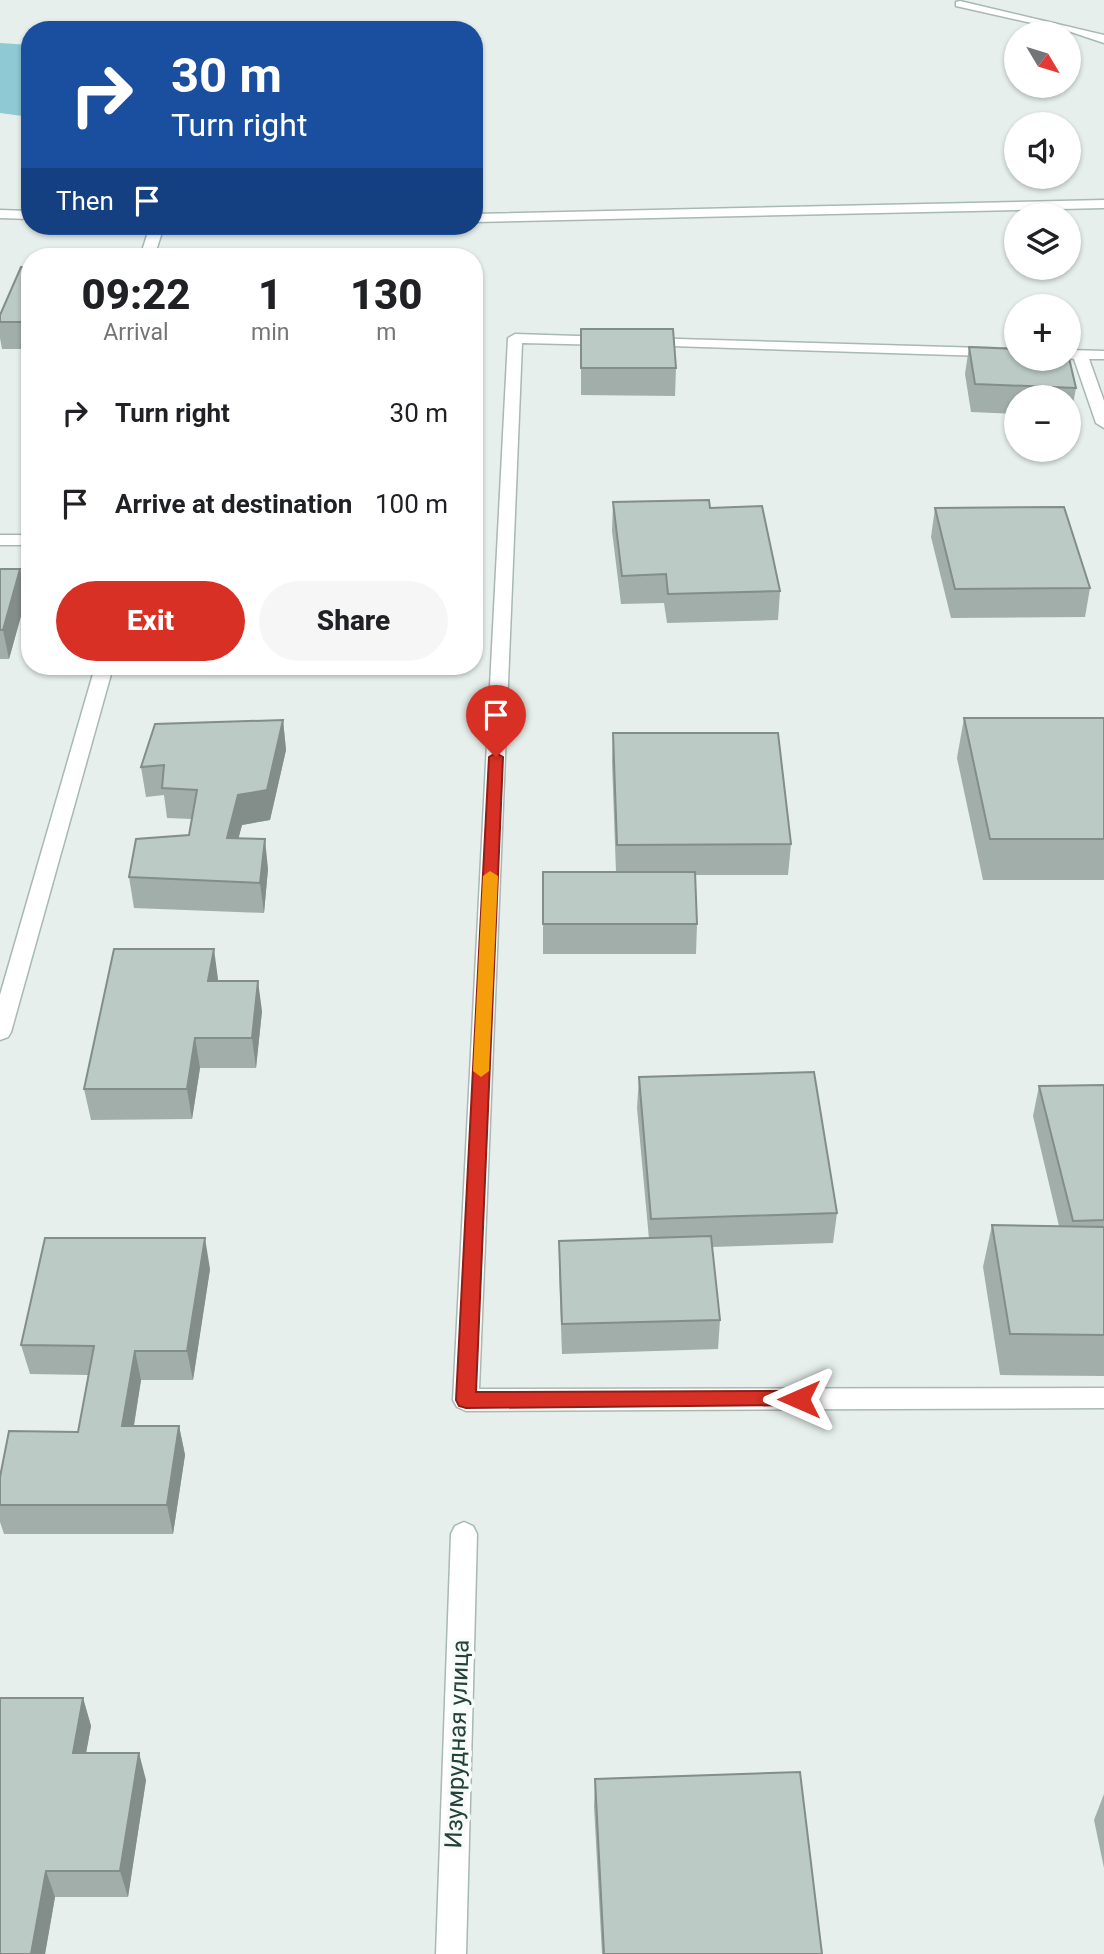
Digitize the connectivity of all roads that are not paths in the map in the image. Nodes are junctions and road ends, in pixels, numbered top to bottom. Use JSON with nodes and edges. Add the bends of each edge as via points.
{"nodes":[{"id":1,"x":960,"y":4,"type":"dead end"},
{"id":2,"x":1104,"y":40,"type":"edge"},
{"id":3,"x":1104,"y":204,"type":"edge"},
{"id":4,"x":0,"y":214,"type":"edge"},
{"id":5,"x":21,"y":215,"type":"edge"},
{"id":6,"x":483,"y":218,"type":"edge"},
{"id":7,"x":1004,"y":352,"type":"edge"},
{"id":8,"x":1081,"y":354,"type":"edge"},
{"id":9,"x":1104,"y":355,"type":"edge"},
{"id":10,"x":1081,"y":370,"type":"edge"},
{"id":11,"x":1104,"y":423,"type":"edge"},
{"id":12,"x":0,"y":540,"type":"edge"},
{"id":13,"x":21,"y":540,"type":"edge"},
{"id":14,"x":102,"y":675,"type":"edge"},
{"id":15,"x":0,"y":1032,"type":"edge"},
{"id":16,"x":1104,"y":1398,"type":"edge"},
{"id":17,"x":464,"y":1534,"type":"dead end"},
{"id":18,"x":451,"y":1954,"type":"edge"}],
"edges":[{"from":1,"to":2,"type":"street"},
{"from":3,"to":6,"type":"street"},
{"from":4,"to":5,"type":"street"},
{"from":7,"to":16,"type":"street","via":[[515,338],[466,1400]]},
{"from":8,"to":9,"type":"street"},
{"from":10,"to":11,"type":"street"},
{"from":12,"to":13,"type":"street"},
{"from":14,"to":15,"type":"street"},
{"from":17,"to":18,"type":"street","name":"Изумрудная улица"}]}
